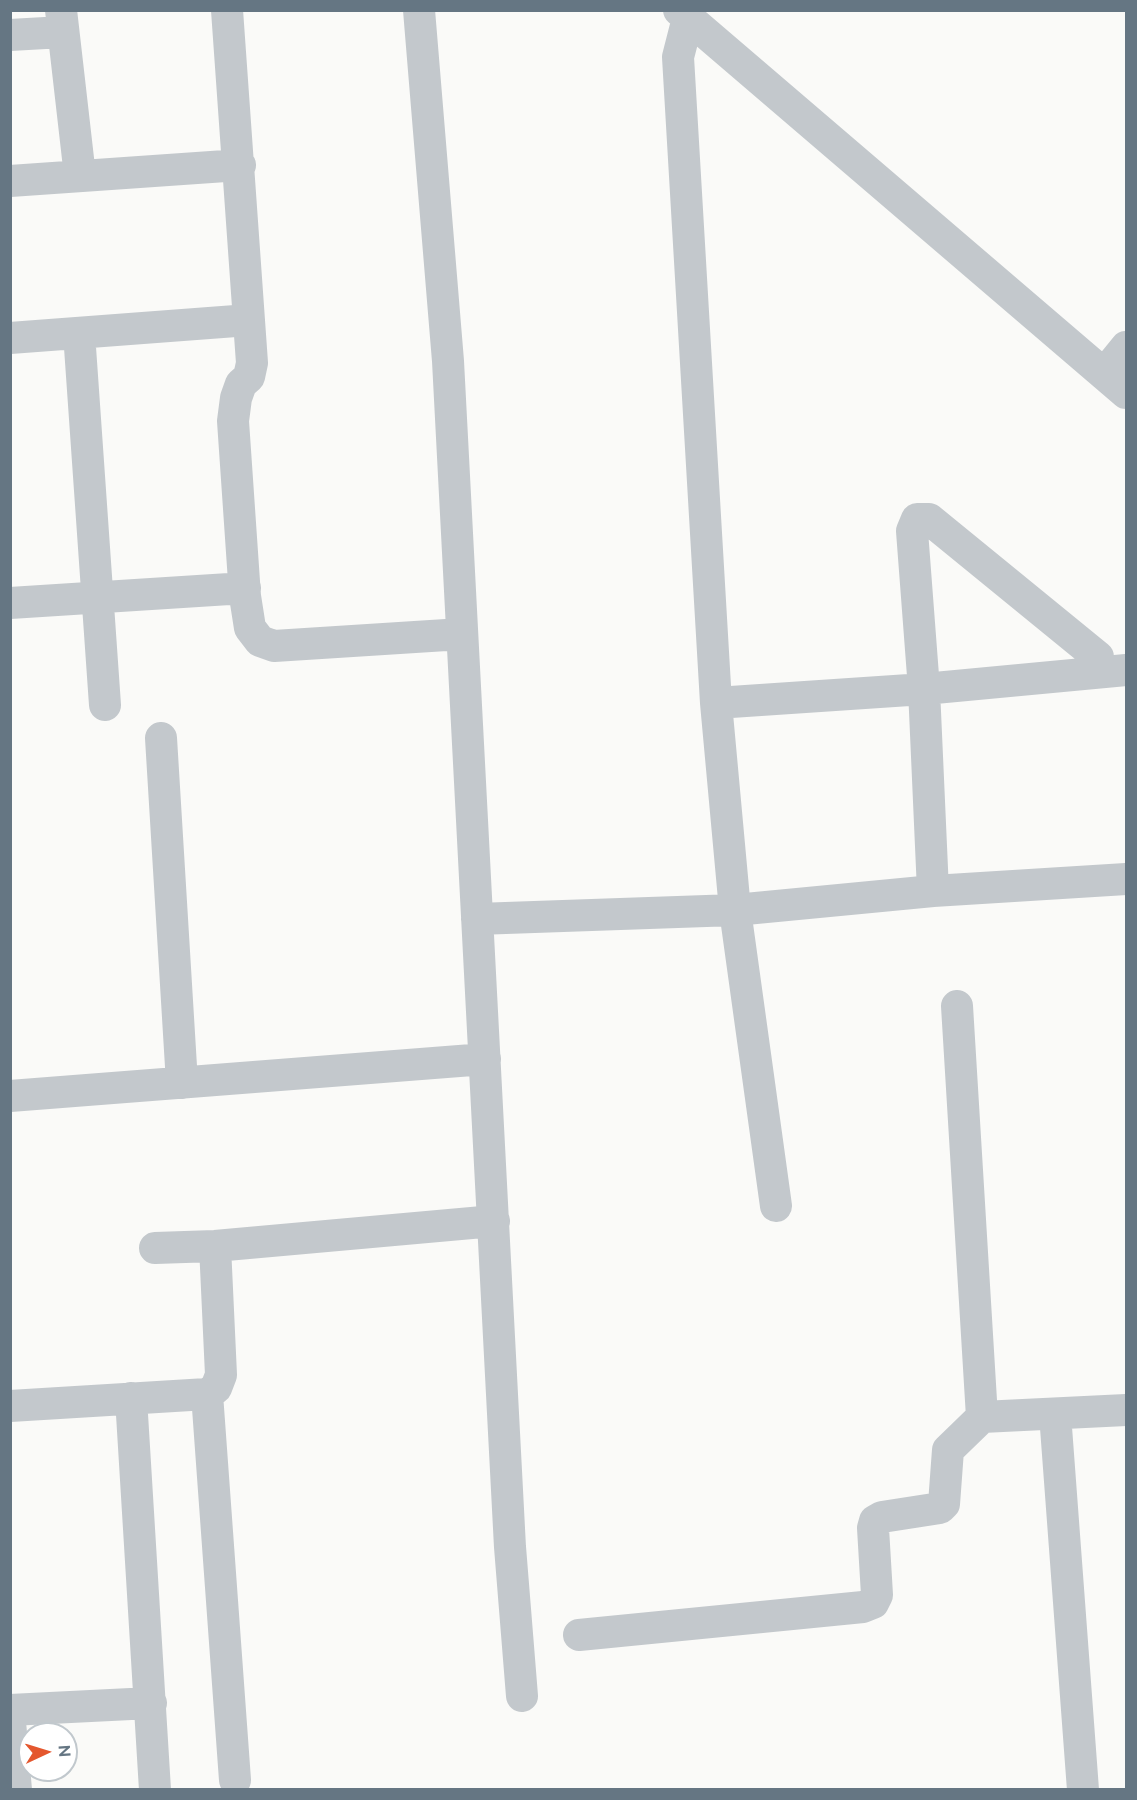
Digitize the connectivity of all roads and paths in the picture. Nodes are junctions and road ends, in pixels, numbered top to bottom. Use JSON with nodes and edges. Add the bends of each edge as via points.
{"nodes":[{"id":1,"x":227,"y":10,"type":"edge"},
{"id":2,"x":419,"y":10,"type":"edge"},
{"id":3,"x":683,"y":14,"type":"edge"},
{"id":4,"x":62,"y":21,"type":"edge"},
{"id":5,"x":10,"y":35,"type":"edge"},
{"id":6,"x":240,"y":165,"type":"junction"},
{"id":7,"x":80,"y":176,"type":"junction"},
{"id":8,"x":10,"y":181,"type":"edge"},
{"id":9,"x":249,"y":320,"type":"junction"},
{"id":10,"x":80,"y":333,"type":"junction"},
{"id":11,"x":10,"y":338,"type":"edge"},
{"id":12,"x":1126,"y":347,"type":"edge"},
{"id":13,"x":1115,"y":383,"type":"edge"},
{"id":14,"x":244,"y":588,"type":"junction"},
{"id":15,"x":98,"y":599,"type":"junction"},
{"id":16,"x":10,"y":603,"type":"edge"},
{"id":17,"x":462,"y":634,"type":"junction"},
{"id":18,"x":1112,"y":671,"type":"edge"},
{"id":19,"x":924,"y":690,"type":"junction"},
{"id":20,"x":716,"y":703,"type":"junction"},
{"id":21,"x":105,"y":705,"type":"dead end"},
{"id":22,"x":161,"y":738,"type":"dead end"},
{"id":23,"x":1126,"y":879,"type":"edge"},
{"id":24,"x":933,"y":891,"type":"junction"},
{"id":25,"x":735,"y":910,"type":"junction"},
{"id":26,"x":477,"y":919,"type":"junction"},
{"id":27,"x":957,"y":1006,"type":"dead end"},
{"id":28,"x":485,"y":1059,"type":"junction"},
{"id":29,"x":182,"y":1083,"type":"junction"},
{"id":30,"x":10,"y":1096,"type":"edge"},
{"id":31,"x":776,"y":1206,"type":"dead end"},
{"id":32,"x":494,"y":1221,"type":"junction"},
{"id":33,"x":215,"y":1246,"type":"junction"},
{"id":34,"x":155,"y":1248,"type":"dead end"},
{"id":35,"x":207,"y":1394,"type":"junction"},
{"id":36,"x":131,"y":1398,"type":"junction"},
{"id":37,"x":10,"y":1406,"type":"edge"},
{"id":38,"x":1126,"y":1410,"type":"edge"},
{"id":39,"x":1055,"y":1414,"type":"junction"},
{"id":40,"x":982,"y":1417,"type":"junction"},
{"id":41,"x":579,"y":1635,"type":"dead end"},
{"id":42,"x":522,"y":1696,"type":"dead end"},
{"id":43,"x":151,"y":1703,"type":"junction"},
{"id":44,"x":10,"y":1710,"type":"edge"},
{"id":45,"x":10,"y":1722,"type":"edge"},
{"id":46,"x":235,"y":1780,"type":"dead end"},
{"id":47,"x":16,"y":1790,"type":"edge"},
{"id":48,"x":155,"y":1790,"type":"edge"},
{"id":49,"x":1083,"y":1790,"type":"edge"}],
"edges":[{"from":1,"to":6,"type":"street"},
{"from":2,"to":17,"type":"street","via":[[448,361]]},
{"from":3,"to":13,"type":"street"},
{"from":3,"to":20,"type":"street","via":[[678,57]]},
{"from":4,"to":5,"type":"street"},
{"from":4,"to":7,"type":"street"},
{"from":6,"to":7,"type":"street"},
{"from":6,"to":9,"type":"street"},
{"from":7,"to":8,"type":"street"},
{"from":9,"to":10,"type":"street"},
{"from":9,"to":14,"type":"street","via":[[252,363],[249,377],[241,384],[236,398],[233,421]]},
{"from":10,"to":11,"type":"street"},
{"from":10,"to":15,"type":"street"},
{"from":12,"to":13,"type":"street"},
{"from":14,"to":15,"type":"street"},
{"from":14,"to":17,"type":"street","via":[[250,628],[260,641],[274,646]]},
{"from":15,"to":16,"type":"street"},
{"from":15,"to":21,"type":"street"},
{"from":17,"to":26,"type":"street"},
{"from":18,"to":19,"type":"street"},
{"from":18,"to":19,"type":"street","via":[[929,519],[917,519],[912,531]]},
{"from":19,"to":20,"type":"street"},
{"from":19,"to":24,"type":"street"},
{"from":20,"to":25,"type":"street"},
{"from":22,"to":29,"type":"street"},
{"from":23,"to":24,"type":"street"},
{"from":24,"to":25,"type":"street"},
{"from":25,"to":26,"type":"street"},
{"from":25,"to":31,"type":"street"},
{"from":26,"to":28,"type":"street"},
{"from":27,"to":40,"type":"street"},
{"from":28,"to":29,"type":"street"},
{"from":28,"to":32,"type":"street"},
{"from":29,"to":30,"type":"street"},
{"from":32,"to":33,"type":"street"},
{"from":32,"to":42,"type":"street","via":[[510,1547]]},
{"from":33,"to":34,"type":"street"},
{"from":33,"to":35,"type":"street","via":[[221,1376],[216,1388]]},
{"from":35,"to":36,"type":"street"},
{"from":35,"to":46,"type":"street"},
{"from":36,"to":37,"type":"street"},
{"from":36,"to":43,"type":"street"},
{"from":38,"to":39,"type":"street"},
{"from":39,"to":40,"type":"street"},
{"from":39,"to":49,"type":"street"},
{"from":40,"to":41,"type":"street","via":[[948,1450],[947,1498],[940,1508],[875,1521],[877,1595],[873,1603]]},
{"from":43,"to":44,"type":"street"},
{"from":43,"to":48,"type":"street"},
{"from":45,"to":47,"type":"street"}]}
